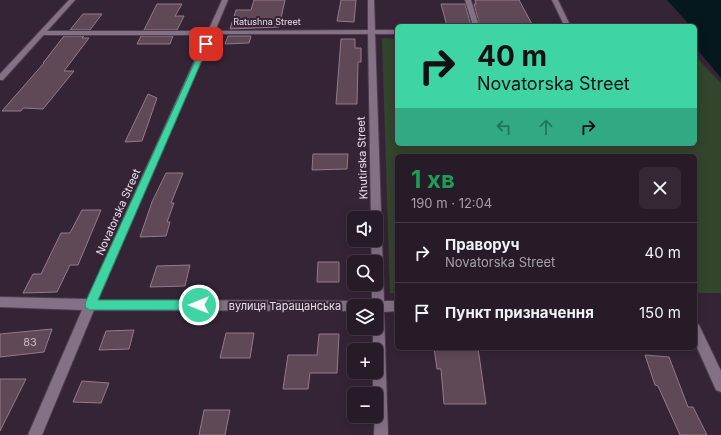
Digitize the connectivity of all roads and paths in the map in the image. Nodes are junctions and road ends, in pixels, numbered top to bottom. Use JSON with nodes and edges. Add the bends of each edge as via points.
{"nodes":[{"id":1,"x":72,"y":0,"type":"edge"},
{"id":2,"x":225,"y":0,"type":"edge"},
{"id":3,"x":371,"y":0,"type":"edge"},
{"id":4,"x":468,"y":0,"type":"edge"},
{"id":5,"x":555,"y":0,"type":"edge"},
{"id":6,"x":475,"y":24,"type":"edge"},
{"id":7,"x":566,"y":24,"type":"edge"},
{"id":8,"x":212,"y":31,"type":"junction"},
{"id":9,"x":371,"y":32,"type":"junction"},
{"id":10,"x":395,"y":32,"type":"edge"},
{"id":11,"x":42,"y":33,"type":"junction"},
{"id":12,"x":0,"y":78,"type":"edge"},
{"id":13,"x":377,"y":299,"type":"edge"},
{"id":14,"x":0,"y":302,"type":"edge"},
{"id":15,"x":90,"y":305,"type":"junction"},
{"id":16,"x":347,"y":306,"type":"edge"},
{"id":17,"x":383,"y":306,"type":"edge"},
{"id":18,"x":395,"y":306,"type":"edge"},
{"id":19,"x":697,"y":332,"type":"edge"},
{"id":20,"x":378,"y":335,"type":"edge"},
{"id":21,"x":721,"y":385,"type":"edge"},
{"id":22,"x":35,"y":435,"type":"edge"},
{"id":23,"x":381,"y":435,"type":"edge"}],
"edges":[{"from":1,"to":11,"type":"street"},
{"from":2,"to":8,"type":"street","name":"Novatorska Street"},
{"from":3,"to":9,"type":"street","name":"Khutirska Street"},
{"from":4,"to":6,"type":"street"},
{"from":5,"to":7,"type":"street"},
{"from":8,"to":9,"type":"street","name":"Ratushna Street"},
{"from":8,"to":11,"type":"street","name":"Ratushna Street"},
{"from":8,"to":15,"type":"street","name":"Novatorska Street"},
{"from":9,"to":10,"type":"street","name":"Ratushna Street"},
{"from":9,"to":13,"type":"street","name":"Khutirska Street"},
{"from":11,"to":12,"type":"street"},
{"from":14,"to":15,"type":"street","name":"вулиця Таращанська"},
{"from":15,"to":16,"type":"street","name":"вулиця Таращанська"},
{"from":15,"to":22,"type":"street","name":"Novatorska Street"},
{"from":17,"to":18,"type":"street"},
{"from":19,"to":21,"type":"street"},
{"from":20,"to":23,"type":"street","name":"Khutirska Street"}]}
